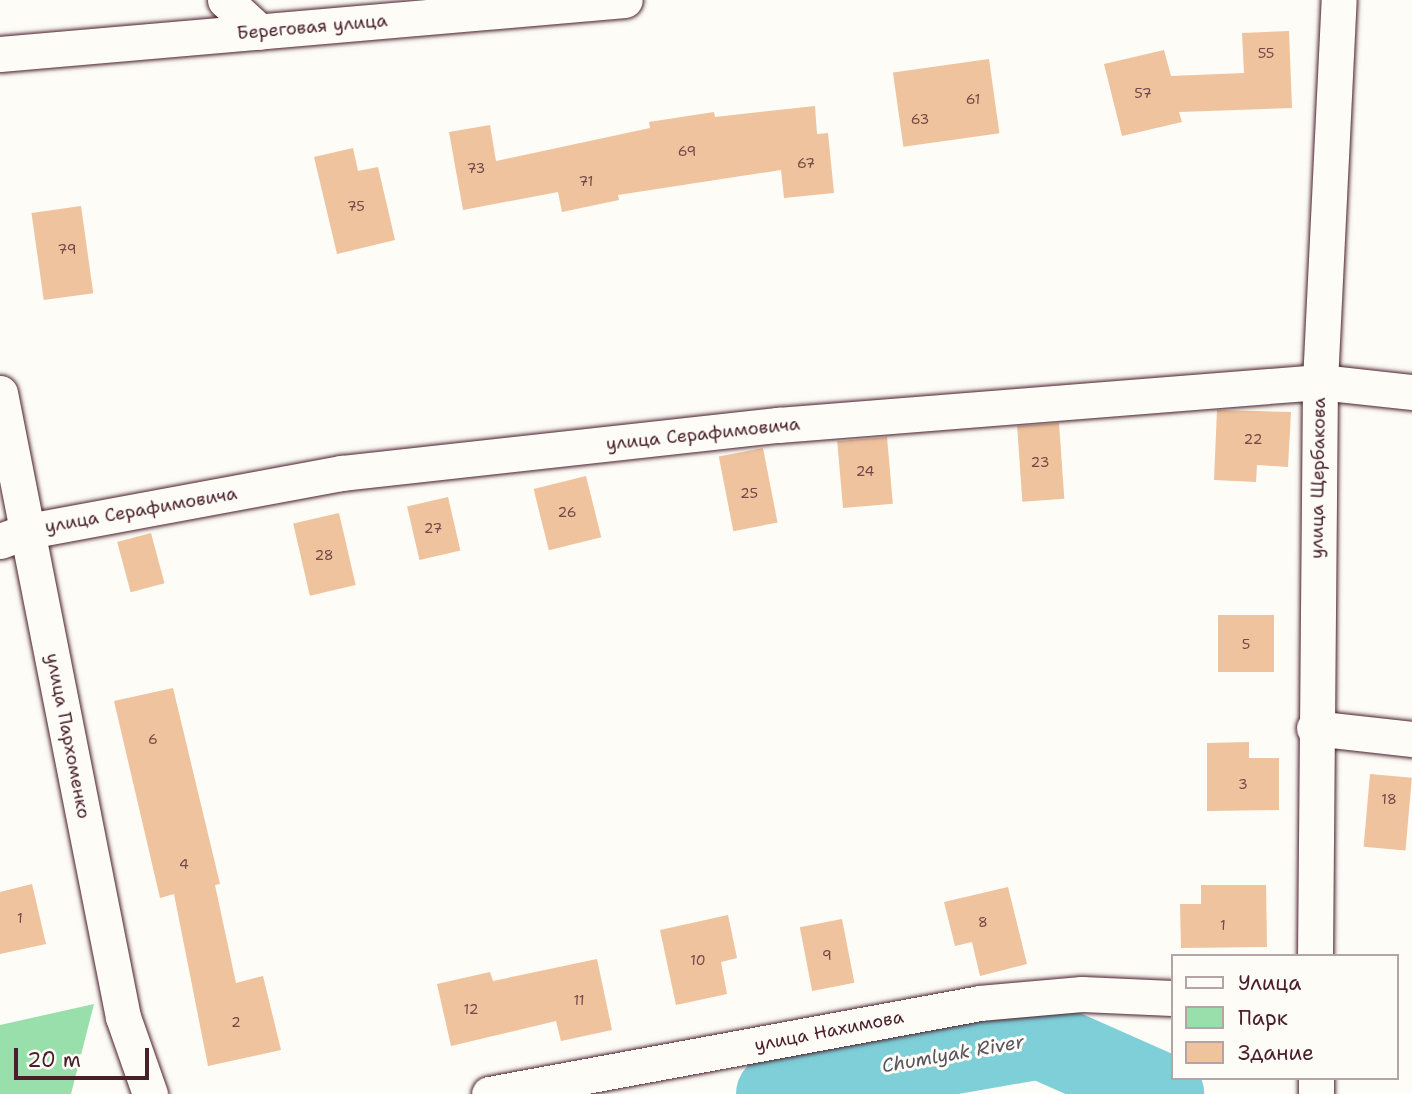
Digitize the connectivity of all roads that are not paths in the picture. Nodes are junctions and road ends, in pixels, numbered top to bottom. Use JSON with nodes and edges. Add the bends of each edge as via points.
{"nodes":[{"id":1,"x":225,"y":0,"type":"edge"},
{"id":2,"x":625,"y":0,"type":"edge"},
{"id":3,"x":1339,"y":0,"type":"edge"},
{"id":4,"x":260,"y":32,"type":"junction"},
{"id":5,"x":0,"y":54,"type":"edge"},
{"id":6,"x":1320,"y":382,"type":"junction"},
{"id":7,"x":1412,"y":392,"type":"edge"},
{"id":8,"x":0,"y":393,"type":"edge"},
{"id":9,"x":14,"y":536,"type":"edge"},
{"id":10,"x":1314,"y":728,"type":"junction"},
{"id":11,"x":1412,"y":739,"type":"edge"},
{"id":12,"x":1315,"y":954,"type":"edge"},
{"id":13,"x":1170,"y":998,"type":"edge"},
{"id":14,"x":148,"y":1086,"type":"edge"},
{"id":15,"x":489,"y":1094,"type":"edge"}],
"edges":[{"from":1,"to":4,"type":"street"},
{"from":2,"to":4,"type":"street","name":"Береговая улица"},
{"from":3,"to":6,"type":"street","name":"улица Щербакова"},
{"from":4,"to":5,"type":"street","name":"Береговая улица"},
{"from":6,"to":7,"type":"street","name":"улица Серафимовича"},
{"from":6,"to":9,"type":"street","name":"улица Серафимовича","via":[[778,425],[342,474]]},
{"from":6,"to":10,"type":"street","name":"улица Щербакова"},
{"from":8,"to":9,"type":"street","name":"улица Пархоменко"},
{"from":9,"to":14,"type":"street","name":"улица Пархоменко","via":[[123,1017]]},
{"from":10,"to":11,"type":"street"},
{"from":10,"to":12,"type":"street","name":"улица Щербакова"},
{"from":13,"to":15,"type":"street","name":"улица Нахимова","via":[[1082,994],[979,1003]]}]}
